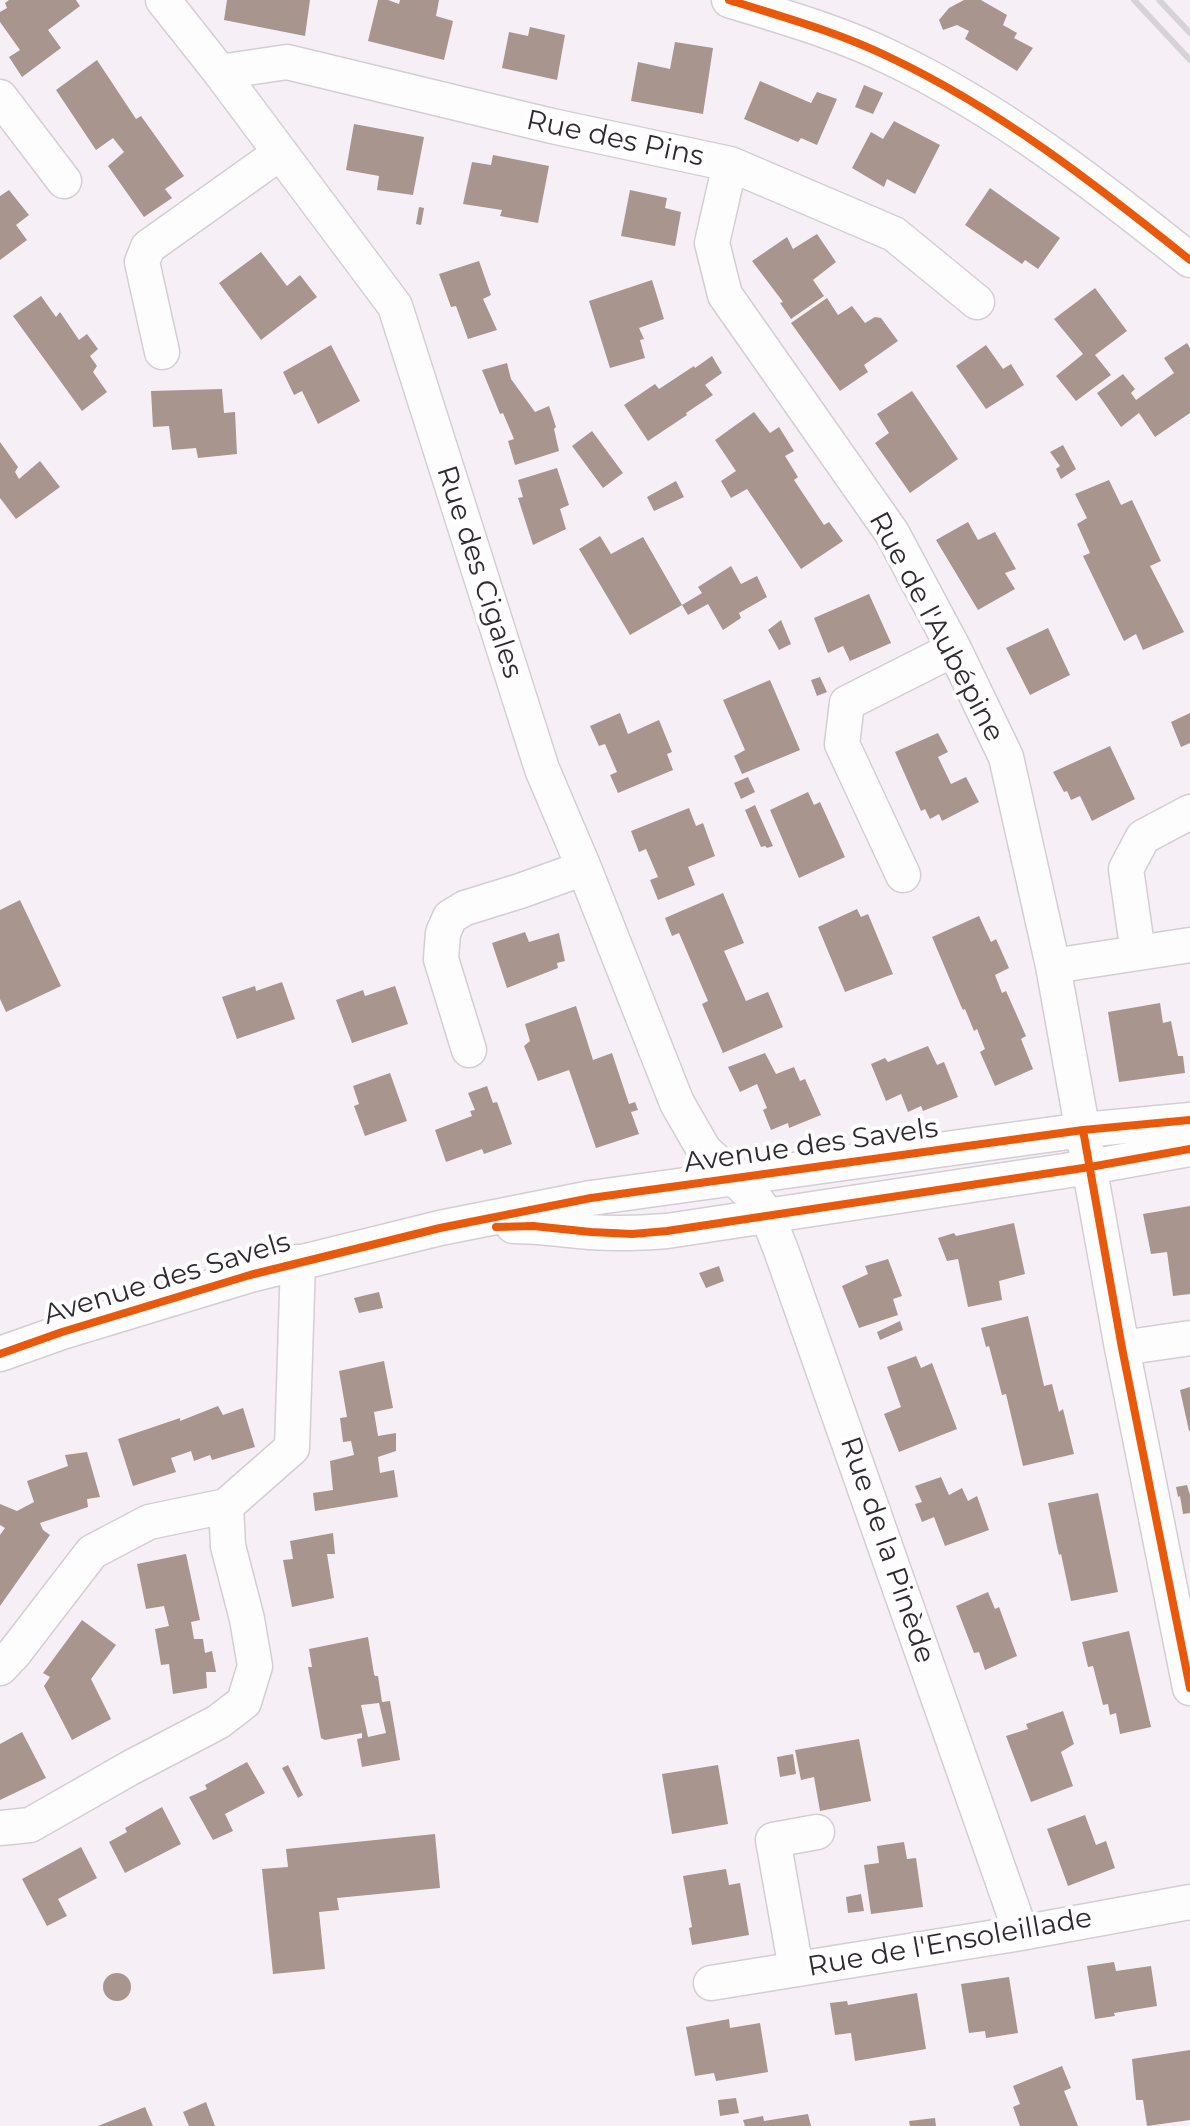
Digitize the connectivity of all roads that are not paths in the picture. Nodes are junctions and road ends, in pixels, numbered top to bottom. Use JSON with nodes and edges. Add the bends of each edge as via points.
{"nodes":[{"id":1,"x":163,"y":0,"type":"edge"},
{"id":2,"x":729,"y":0,"type":"edge"},
{"id":3,"x":220,"y":72,"type":"junction"},
{"id":4,"x":0,"y":97,"type":"edge"},
{"id":5,"x":280,"y":153,"type":"junction"},
{"id":6,"x":730,"y":164,"type":"junction"},
{"id":7,"x":64,"y":181,"type":"dead end"},
{"id":8,"x":1190,"y":260,"type":"edge"},
{"id":9,"x":977,"y":302,"type":"dead end"},
{"id":10,"x":162,"y":352,"type":"dead end"},
{"id":11,"x":954,"y":649,"type":"junction"},
{"id":12,"x":1190,"y":812,"type":"edge"},
{"id":13,"x":584,"y":868,"type":"junction"},
{"id":14,"x":903,"y":875,"type":"dead end"},
{"id":15,"x":1190,"y":945,"type":"edge"},
{"id":16,"x":1138,"y":953,"type":"junction"},
{"id":17,"x":1053,"y":966,"type":"junction"},
{"id":18,"x":469,"y":1050,"type":"dead end"},
{"id":19,"x":1190,"y":1120,"type":"edge"},
{"id":20,"x":1083,"y":1130,"type":"junction"},
{"id":21,"x":1190,"y":1149,"type":"edge"},
{"id":22,"x":1090,"y":1167,"type":"junction"},
{"id":23,"x":734,"y":1179,"type":"junction"},
{"id":24,"x":767,"y":1215,"type":"junction"},
{"id":25,"x":440,"y":1228,"type":"junction"},
{"id":26,"x":298,"y":1262,"type":"junction"},
{"id":27,"x":1190,"y":1338,"type":"edge"},
{"id":28,"x":1122,"y":1348,"type":"junction"},
{"id":29,"x":0,"y":1354,"type":"edge"},
{"id":30,"x":226,"y":1506,"type":"junction"},
{"id":31,"x":0,"y":1668,"type":"edge"},
{"id":32,"x":1190,"y":1688,"type":"edge"},
{"id":33,"x":0,"y":1828,"type":"edge"},
{"id":34,"x":817,"y":1832,"type":"dead end"},
{"id":35,"x":1190,"y":1902,"type":"edge"},
{"id":36,"x":1021,"y":1933,"type":"junction"},
{"id":37,"x":796,"y":1969,"type":"junction"},
{"id":38,"x":711,"y":1983,"type":"dead end"}],
"edges":[{"from":1,"to":3,"type":"street","name":"Rue des Cigales"},
{"from":2,"to":8,"type":"street","via":[[888,56],[975,102],[1045,148]]},
{"from":3,"to":5,"type":"street","name":"Rue des Cigales"},
{"from":3,"to":6,"type":"street","name":"Rue des Pins","via":[[287,62]]},
{"from":4,"to":7,"type":"street"},
{"from":5,"to":10,"type":"street","via":[[148,247],[142,262]]},
{"from":5,"to":13,"type":"street","name":"Rue des Cigales","via":[[395,306],[542,769]]},
{"from":6,"to":9,"type":"street","name":"Rue des Pins","via":[[894,234]]},
{"from":6,"to":11,"type":"street","name":"Rue de l'Aubépine","via":[[712,243],[725,295],[892,533]]},
{"from":11,"to":14,"type":"street","via":[[847,703],[842,744]]},
{"from":11,"to":17,"type":"street","name":"Rue de l'Aubépine","via":[[1006,757]]},
{"from":12,"to":16,"type":"street","via":[[1143,837],[1126,869]]},
{"from":13,"to":18,"type":"street","via":[[450,917],[441,959]]},
{"from":13,"to":23,"type":"street","name":"Rue des Cigales","via":[[677,1103],[704,1150]]},
{"from":15,"to":16,"type":"street"},
{"from":16,"to":17,"type":"street"},
{"from":17,"to":20,"type":"street","name":"Rue de l'Aubépine"},
{"from":19,"to":20,"type":"street","name":"Avenue des Savels"},
{"from":20,"to":22,"type":"street","name":"Rue de l'Aubépine"},
{"from":20,"to":23,"type":"street","name":"Avenue des Savels"},
{"from":21,"to":22,"type":"street","name":"Avenue des Savels"},
{"from":22,"to":24,"type":"street","name":"Avenue des Savels"},
{"from":22,"to":28,"type":"street","name":"Rue de l'Aubépine"},
{"from":23,"to":24,"type":"street","name":"Rue de la Pinède"},
{"from":23,"to":25,"type":"street","name":"Avenue des Savels","via":[[591,1198]]},
{"from":24,"to":25,"type":"street","name":"Avenue des Savels","via":[[632,1234],[533,1226]]},
{"from":24,"to":36,"type":"street","name":"Rue de la Pinède"},
{"from":25,"to":26,"type":"street","name":"Avenue des Savels"},
{"from":26,"to":29,"type":"street","name":"Avenue des Savels"},
{"from":26,"to":30,"type":"street","via":[[292,1448]]},
{"from":27,"to":28,"type":"street"},
{"from":28,"to":32,"type":"street","name":"Rue de l'Aubépine"},
{"from":30,"to":31,"type":"street","via":[[149,1522],[92,1552]]},
{"from":30,"to":33,"type":"street","via":[[228,1546],[255,1666],[244,1702],[218,1722],[30,1825]]},
{"from":34,"to":37,"type":"street","via":[[773,1840]]},
{"from":35,"to":36,"type":"street","name":"Rue de l'Ensoleillade"},
{"from":36,"to":37,"type":"street","name":"Rue de l'Ensoleillade"},
{"from":37,"to":38,"type":"street","name":"Rue de l'Ensoleillade"}]}
